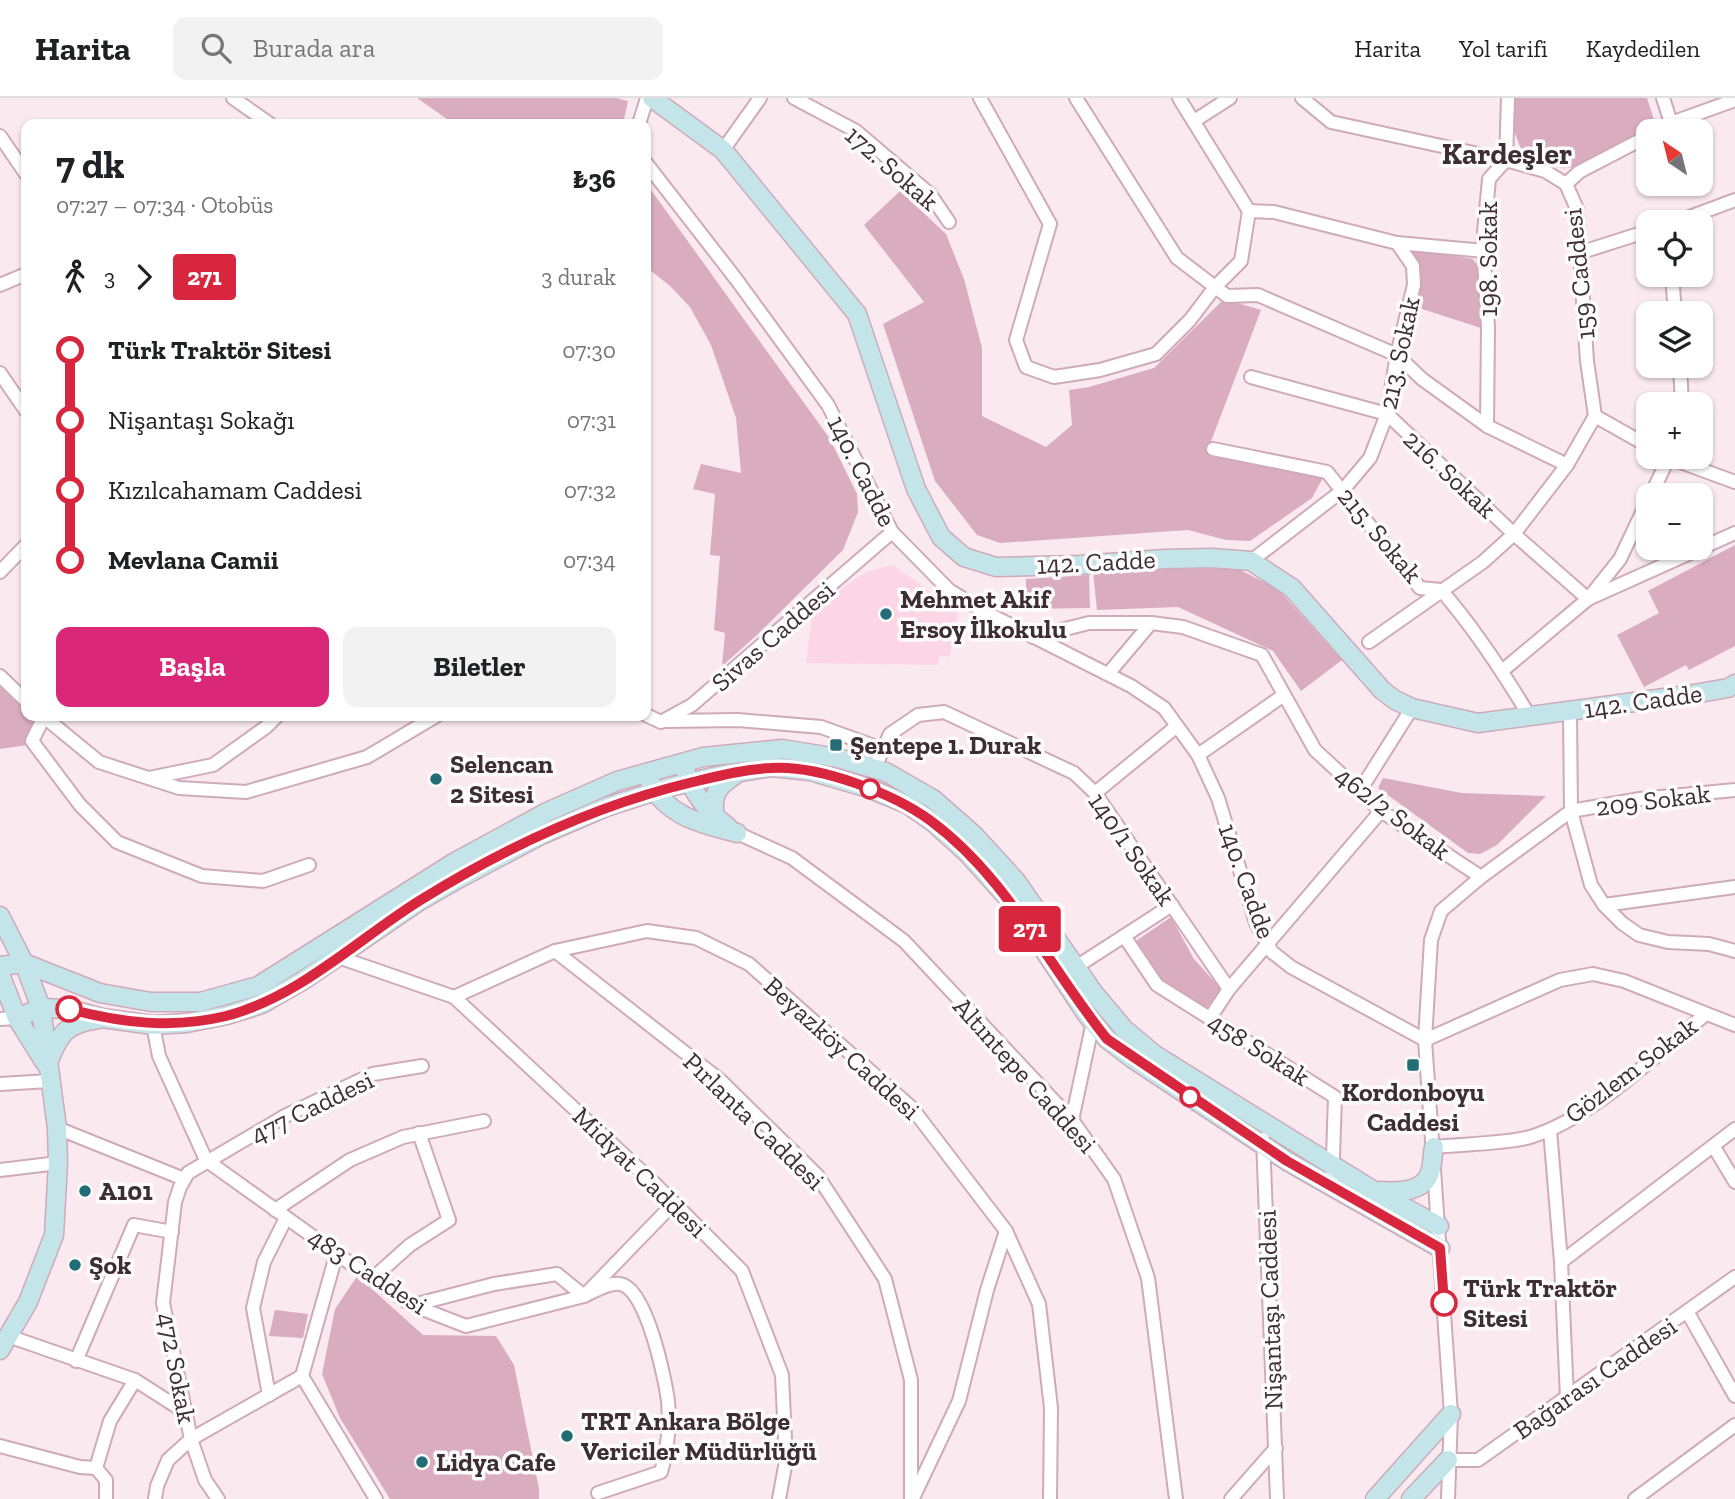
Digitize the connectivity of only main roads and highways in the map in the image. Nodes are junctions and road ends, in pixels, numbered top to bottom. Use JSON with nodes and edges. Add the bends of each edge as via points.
{"nodes":[{"id":1,"x":649,"y":98,"type":"edge"},
{"id":2,"x":1735,"y":684,"type":"edge"},
{"id":3,"x":681,"y":762,"type":"junction"},
{"id":4,"x":646,"y":772,"type":"junction"},
{"id":5,"x":739,"y":772,"type":"junction"},
{"id":6,"x":689,"y":782,"type":"junction"},
{"id":7,"x":655,"y":791,"type":"junction"},
{"id":8,"x":607,"y":807,"type":"junction"},
{"id":9,"x":675,"y":812,"type":"junction"},
{"id":10,"x":715,"y":817,"type":"junction"},
{"id":11,"x":0,"y":916,"type":"edge"},
{"id":12,"x":349,"y":939,"type":"junction"},
{"id":13,"x":24,"y":963,"type":"junction"},
{"id":14,"x":0,"y":966,"type":"edge"},
{"id":15,"x":0,"y":974,"type":"edge"},
{"id":16,"x":1098,"y":998,"type":"junction"},
{"id":17,"x":41,"y":1008,"type":"junction"},
{"id":18,"x":8,"y":1018,"type":"edge"},
{"id":19,"x":102,"y":1018,"type":"junction"},
{"id":20,"x":1093,"y":1022,"type":"junction"},
{"id":21,"x":48,"y":1074,"type":"junction"},
{"id":22,"x":1434,"y":1147,"type":"road end"},
{"id":23,"x":1374,"y":1191,"type":"junction"},
{"id":24,"x":1439,"y":1226,"type":"road end"},
{"id":25,"x":1440,"y":1248,"type":"road end"},
{"id":26,"x":4,"y":1343,"type":"edge"},
{"id":27,"x":1451,"y":1414,"type":"road end"},
{"id":28,"x":1448,"y":1460,"type":"road end"},
{"id":29,"x":1375,"y":1499,"type":"edge"},
{"id":30,"x":1411,"y":1499,"type":"edge"}],
"edges":[{"from":1,"to":2,"type":"main road","name":"142. Cadde","via":[[723,150],[857,314],[916,489],[941,537],[964,557],[996,567],[1165,559],[1251,561],[1292,589],[1395,700],[1478,723]]},
{"from":3,"to":4,"type":"main road"},
{"from":3,"to":6,"type":"main road"},
{"from":3,"to":16,"type":"main road","via":[[782,749],[886,772],[933,799],[975,836],[1016,881]]},
{"from":4,"to":7,"type":"main road"},
{"from":4,"to":12,"type":"main road","via":[[547,812],[401,894]]},
{"from":5,"to":6,"type":"main road"},
{"from":5,"to":10,"type":"main road","via":[[715,794]]},
{"from":5,"to":20,"type":"main road","via":[[771,768],[810,771],[907,804],[934,823],[1014,905]]},
{"from":6,"to":7,"type":"main road"},
{"from":6,"to":10,"type":"main road"},
{"from":7,"to":8,"type":"main road"},
{"from":7,"to":9,"type":"main road"},
{"from":8,"to":9,"type":"main road"},
{"from":8,"to":12,"type":"main road","via":[[541,835]]},
{"from":9,"to":10,"type":"main road","via":[[737,833]]},
{"from":11,"to":13,"type":"main road"},
{"from":12,"to":13,"type":"main road","via":[[258,986],[200,1002],[151,1002],[100,993]]},
{"from":12,"to":19,"type":"main road","via":[[338,957],[262,1004],[187,1023]]},
{"from":13,"to":14,"type":"main road"},
{"from":13,"to":17,"type":"main road"},
{"from":15,"to":18,"type":"main road"},
{"from":16,"to":20,"type":"main road"},
{"from":16,"to":23,"type":"main road","via":[[1124,1029],[1155,1055]]},
{"from":17,"to":18,"type":"main road"},
{"from":17,"to":19,"type":"main road","via":[[69,1009]]},
{"from":17,"to":21,"type":"main road"},
{"from":18,"to":21,"type":"main road"},
{"from":19,"to":21,"type":"main road","via":[[78,1022],[66,1030],[55,1043]]},
{"from":20,"to":25,"type":"main road","via":[[1133,1059],[1263,1145]]},
{"from":21,"to":26,"type":"main road","via":[[57,1128],[54,1235],[28,1302]]},
{"from":22,"to":23,"type":"main road","via":[[1429,1177],[1417,1187]]},
{"from":23,"to":24,"type":"main road"},
{"from":27,"to":29,"type":"main road"},
{"from":28,"to":30,"type":"main road"}]}
